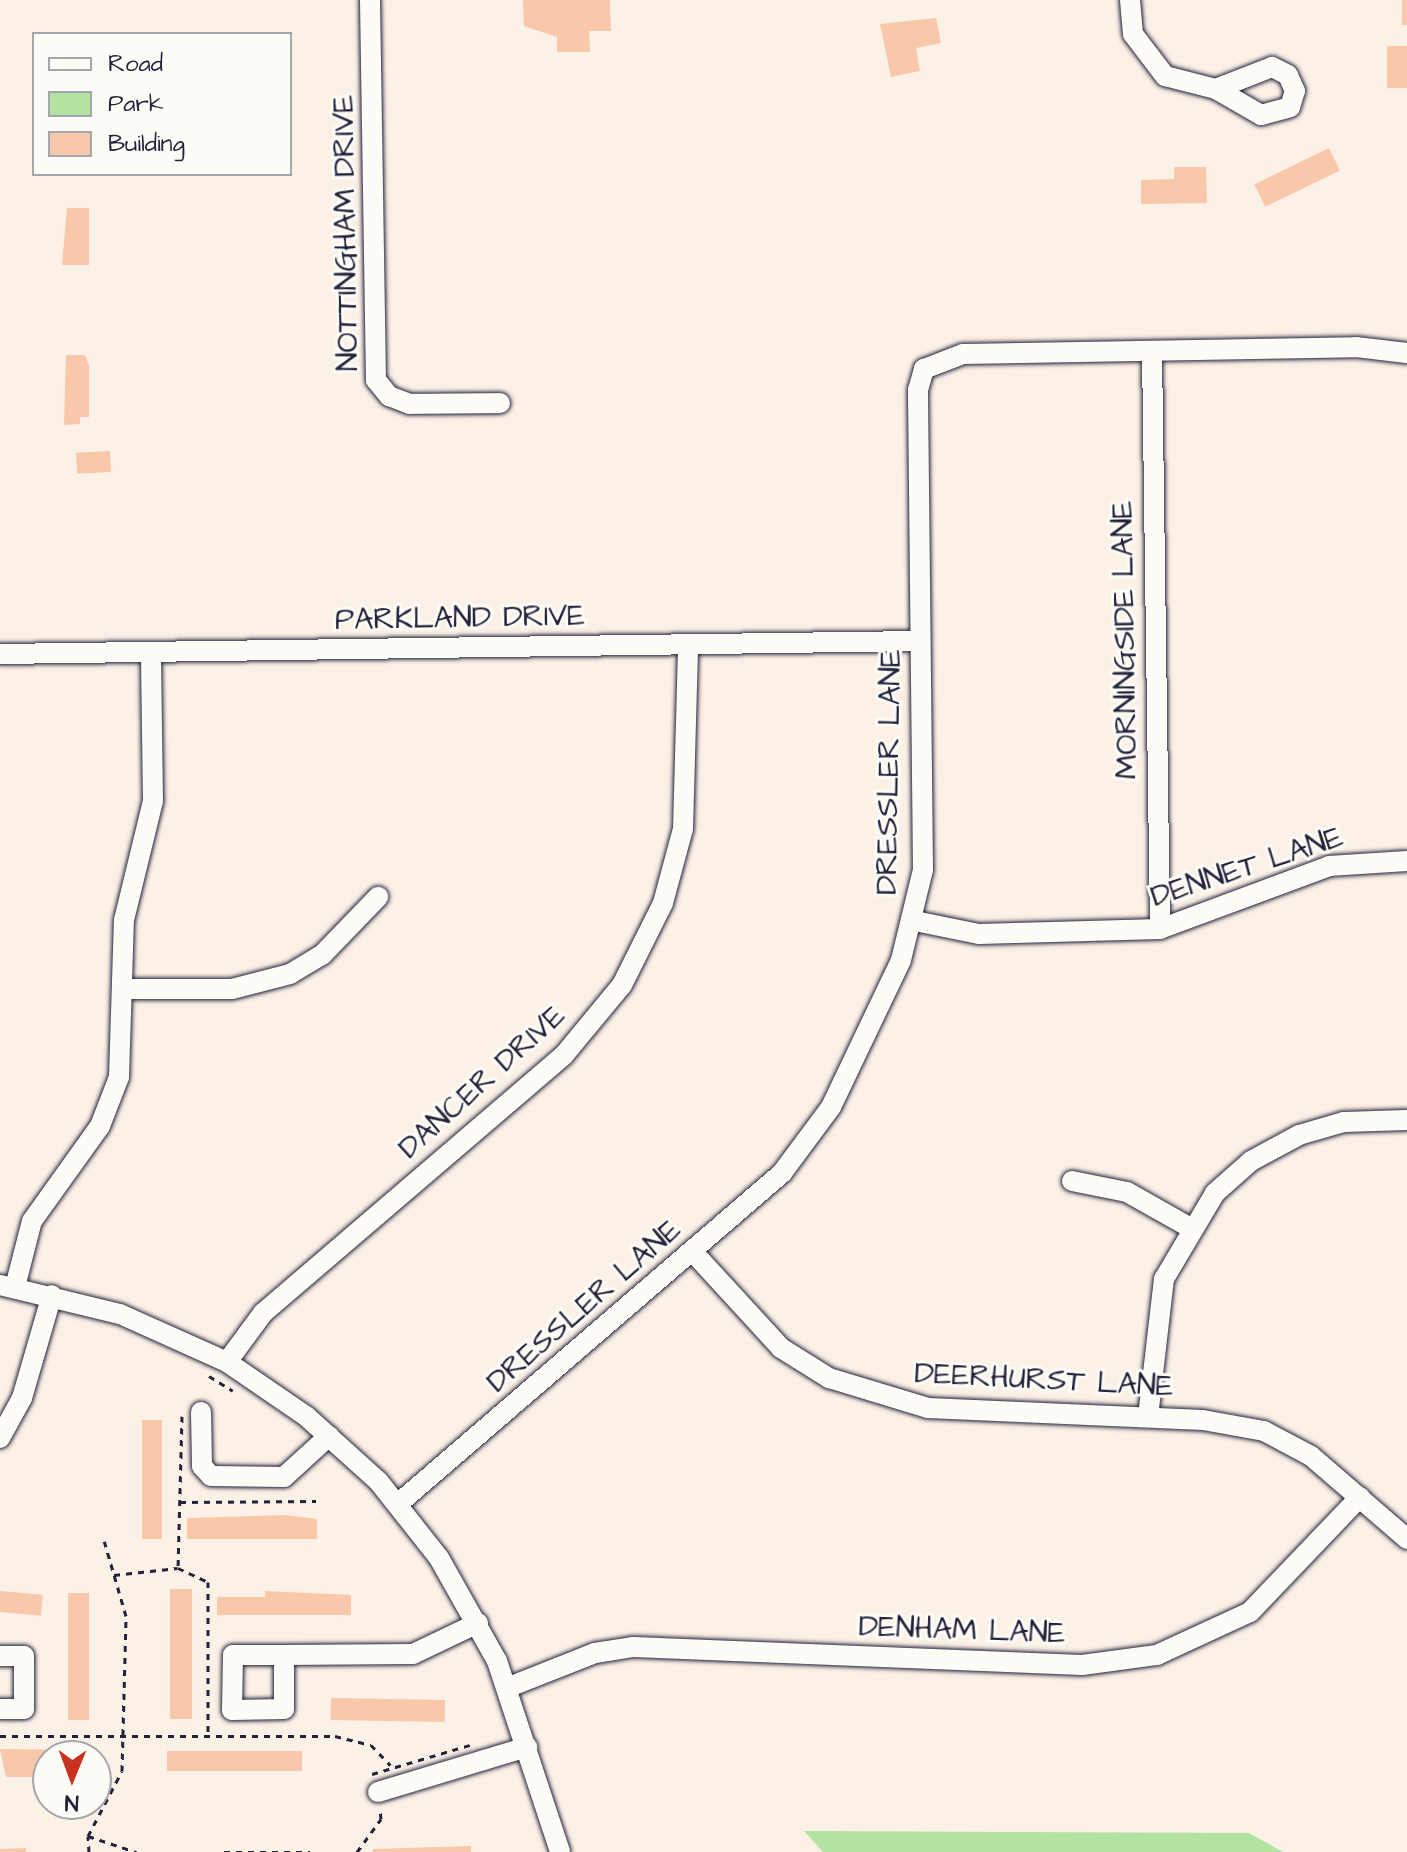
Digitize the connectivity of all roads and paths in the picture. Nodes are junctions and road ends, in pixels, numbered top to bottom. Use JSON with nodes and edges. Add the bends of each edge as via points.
{"nodes":[{"id":1,"x":370,"y":0,"type":"edge"},
{"id":2,"x":1130,"y":0,"type":"edge"},
{"id":3,"x":1216,"y":89,"type":"dead end"},
{"id":4,"x":1152,"y":351,"type":"junction"},
{"id":5,"x":1407,"y":353,"type":"edge"},
{"id":6,"x":500,"y":403,"type":"dead end"},
{"id":7,"x":920,"y":641,"type":"junction"},
{"id":8,"x":688,"y":645,"type":"junction"},
{"id":9,"x":151,"y":653,"type":"junction"},
{"id":10,"x":0,"y":654,"type":"edge"},
{"id":11,"x":1407,"y":861,"type":"edge"},
{"id":12,"x":378,"y":897,"type":"dead end"},
{"id":13,"x":915,"y":921,"type":"junction"},
{"id":14,"x":1160,"y":929,"type":"junction"},
{"id":15,"x":123,"y":989,"type":"junction"},
{"id":16,"x":1407,"y":1120,"type":"edge"},
{"id":17,"x":1072,"y":1181,"type":"dead end"},
{"id":18,"x":1189,"y":1227,"type":"junction"},
{"id":19,"x":693,"y":1252,"type":"junction"},
{"id":20,"x":8,"y":1286,"type":"edge"},
{"id":21,"x":52,"y":1295,"type":"junction"},
{"id":22,"x":227,"y":1362,"type":"junction"},
{"id":23,"x":206,"y":1374,"type":"dead end"},
{"id":24,"x":246,"y":1398,"type":"dead end"},
{"id":25,"x":201,"y":1414,"type":"joint"},
{"id":26,"x":1148,"y":1417,"type":"junction"},
{"id":27,"x":329,"y":1436,"type":"junction"},
{"id":28,"x":0,"y":1438,"type":"edge"},
{"id":29,"x":1360,"y":1497,"type":"junction"},
{"id":30,"x":316,"y":1501,"type":"dead end"},
{"id":31,"x":178,"y":1502,"type":"junction"},
{"id":32,"x":399,"y":1503,"type":"junction"},
{"id":33,"x":103,"y":1537,"type":"dead end"},
{"id":34,"x":1407,"y":1539,"type":"edge"},
{"id":35,"x":178,"y":1568,"type":"junction"},
{"id":36,"x":113,"y":1576,"type":"junction"},
{"id":37,"x":478,"y":1623,"type":"junction"},
{"id":38,"x":284,"y":1655,"type":"dead end"},
{"id":39,"x":0,"y":1656,"type":"edge"},
{"id":40,"x":509,"y":1687,"type":"junction"},
{"id":41,"x":0,"y":1709,"type":"edge"},
{"id":42,"x":208,"y":1734,"type":"junction"},
{"id":43,"x":123,"y":1735,"type":"junction"},
{"id":44,"x":0,"y":1736,"type":"edge"},
{"id":45,"x":527,"y":1747,"type":"junction"},
{"id":46,"x":390,"y":1765,"type":"dead end"},
{"id":47,"x":378,"y":1792,"type":"dead end"},
{"id":48,"x":88,"y":1836,"type":"junction"},
{"id":49,"x":89,"y":1852,"type":"edge"},
{"id":50,"x":136,"y":1852,"type":"edge"},
{"id":51,"x":224,"y":1852,"type":"edge"},
{"id":52,"x":310,"y":1852,"type":"edge"},
{"id":53,"x":560,"y":1852,"type":"edge"}],
"edges":[{"from":1,"to":6,"type":"street","name":"NOTTINGHAM DRIVE","via":[[376,380],[389,396],[410,404]]},
{"from":2,"to":3,"type":"street","via":[[1133,34],[1151,64],[1165,76]]},
{"from":4,"to":5,"type":"street","name":"DRESSLER LANE","via":[[1356,347]]},
{"from":4,"to":7,"type":"street","name":"DRESSLER LANE","via":[[945,355],[924,369]]},
{"from":4,"to":14,"type":"street","name":"MORNINGSIDE LANE"},
{"from":7,"to":8,"type":"street","name":"PARKLAND DRIVE"},
{"from":7,"to":13,"type":"street","name":"DRESSLER LANE","via":[[923,870]]},
{"from":8,"to":9,"type":"street","name":"PARKLAND DRIVE"},
{"from":8,"to":22,"type":"street","name":"DANCER DRIVE","via":[[683,829],[663,903],[622,985],[564,1055],[263,1313]]},
{"from":9,"to":10,"type":"street","name":"PARKLAND DRIVE"},
{"from":9,"to":15,"type":"street","via":[[153,801],[126,907]]},
{"from":11,"to":14,"type":"street","name":"DENNET LANE","via":[[1329,866]]},
{"from":12,"to":15,"type":"street","via":[[322,955],[290,974],[232,989]]},
{"from":13,"to":14,"type":"street","name":"DENNET LANE","via":[[979,934]]},
{"from":13,"to":19,"type":"street","name":"DRESSLER LANE","via":[[821,1124],[782,1173]]},
{"from":15,"to":20,"type":"street","via":[[123,1054],[114,1096],[32,1221]]},
{"from":16,"to":18,"type":"street","via":[[1344,1122],[1279,1144],[1234,1175]]},
{"from":17,"to":18,"type":"street","via":[[1127,1192]]},
{"from":18,"to":26,"type":"street","via":[[1159,1299]]},
{"from":19,"to":26,"type":"street","name":"DEERHURST LANE","via":[[781,1348],[881,1398],[928,1408]]},
{"from":19,"to":32,"type":"street","name":"DRESSLER LANE"},
{"from":20,"to":21,"type":"street"},
{"from":21,"to":22,"type":"street","via":[[143,1323]]},
{"from":21,"to":28,"type":"street","via":[[22,1398]]},
{"from":22,"to":27,"type":"street"},
{"from":23,"to":24,"type":"path"},
{"from":25,"to":27,"type":"street","via":[[202,1466],[211,1476],[291,1474]]},
{"from":25,"to":31,"type":"path","via":[[178,1416]]},
{"from":26,"to":29,"type":"street","name":"DEERHURST LANE","via":[[1264,1431]]},
{"from":27,"to":32,"type":"street"},
{"from":29,"to":34,"type":"street","name":"DEERHURST LANE"},
{"from":29,"to":40,"type":"street","name":"DENHAM LANE","via":[[1250,1612],[1157,1655],[1082,1665],[634,1647],[595,1653]]},
{"from":30,"to":31,"type":"path"},
{"from":31,"to":35,"type":"path"},
{"from":32,"to":37,"type":"street"},
{"from":33,"to":36,"type":"path"},
{"from":35,"to":36,"type":"path"},
{"from":35,"to":42,"type":"path","via":[[208,1582]]},
{"from":36,"to":43,"type":"path","via":[[126,1616]]},
{"from":37,"to":38,"type":"street","via":[[413,1654]]},
{"from":37,"to":40,"type":"street"},
{"from":39,"to":41,"type":"street","via":[[24,1656],[24,1709]]},
{"from":40,"to":45,"type":"street"},
{"from":42,"to":43,"type":"path"},
{"from":42,"to":46,"type":"path","via":[[335,1736],[371,1745]]},
{"from":43,"to":44,"type":"path"},
{"from":43,"to":48,"type":"path","via":[[118,1785]]},
{"from":45,"to":47,"type":"street"},
{"from":45,"to":53,"type":"street"},
{"from":48,"to":49,"type":"path"},
{"from":48,"to":50,"type":"path"},
{"from":51,"to":52,"type":"path"}]}
